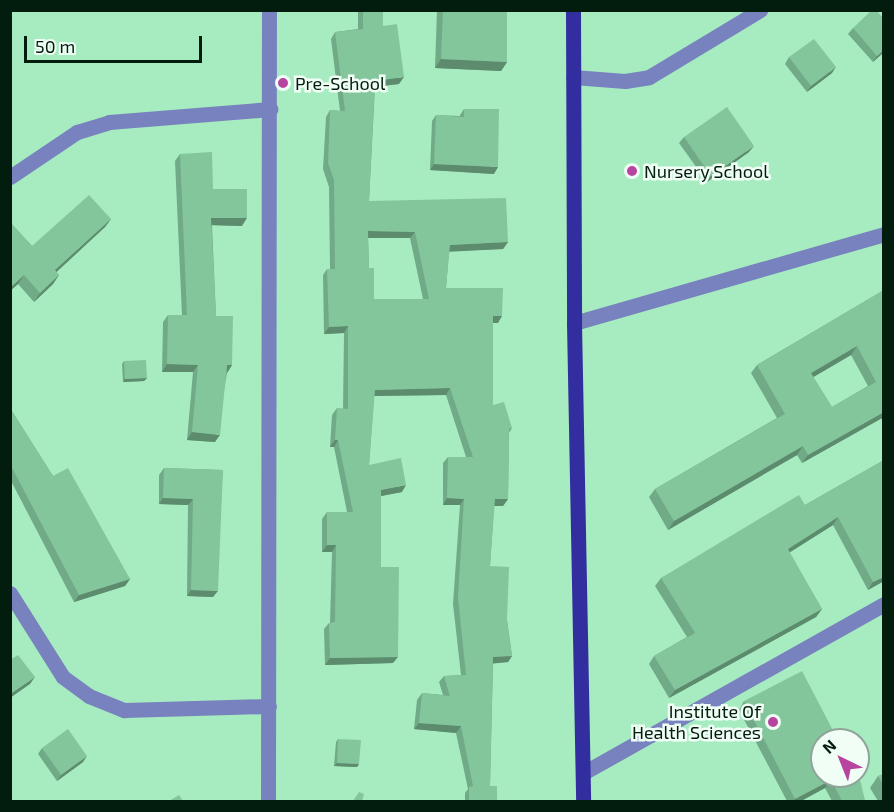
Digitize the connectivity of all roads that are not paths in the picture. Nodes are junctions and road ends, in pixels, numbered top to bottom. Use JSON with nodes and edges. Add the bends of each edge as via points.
{"nodes":[{"id":1,"x":269,"y":10,"type":"edge"},
{"id":2,"x":573,"y":10,"type":"edge"},
{"id":3,"x":760,"y":10,"type":"edge"},
{"id":4,"x":573,"y":77,"type":"junction"},
{"id":5,"x":270,"y":109,"type":"junction"},
{"id":6,"x":10,"y":177,"type":"edge"},
{"id":7,"x":884,"y":234,"type":"edge"},
{"id":8,"x":574,"y":324,"type":"junction"},
{"id":9,"x":10,"y":593,"type":"edge"},
{"id":10,"x":884,"y":604,"type":"edge"},
{"id":11,"x":15,"y":610,"type":"edge"},
{"id":12,"x":269,"y":706,"type":"junction"},
{"id":13,"x":583,"y":773,"type":"junction"},
{"id":14,"x":268,"y":801,"type":"edge"},
{"id":15,"x":583,"y":801,"type":"edge"}],
"edges":[{"from":1,"to":5,"type":"street"},
{"from":2,"to":4,"type":"main road"},
{"from":3,"to":4,"type":"street","via":[[649,77],[625,81]]},
{"from":4,"to":8,"type":"main road"},
{"from":5,"to":6,"type":"street","via":[[109,122],[77,132]]},
{"from":5,"to":12,"type":"street"},
{"from":7,"to":8,"type":"street"},
{"from":8,"to":13,"type":"main road"},
{"from":9,"to":11,"type":"street"},
{"from":10,"to":13,"type":"street"},
{"from":11,"to":12,"type":"street","via":[[63,677],[88,696],[124,710]]},
{"from":12,"to":14,"type":"street"},
{"from":13,"to":15,"type":"main road"}]}
